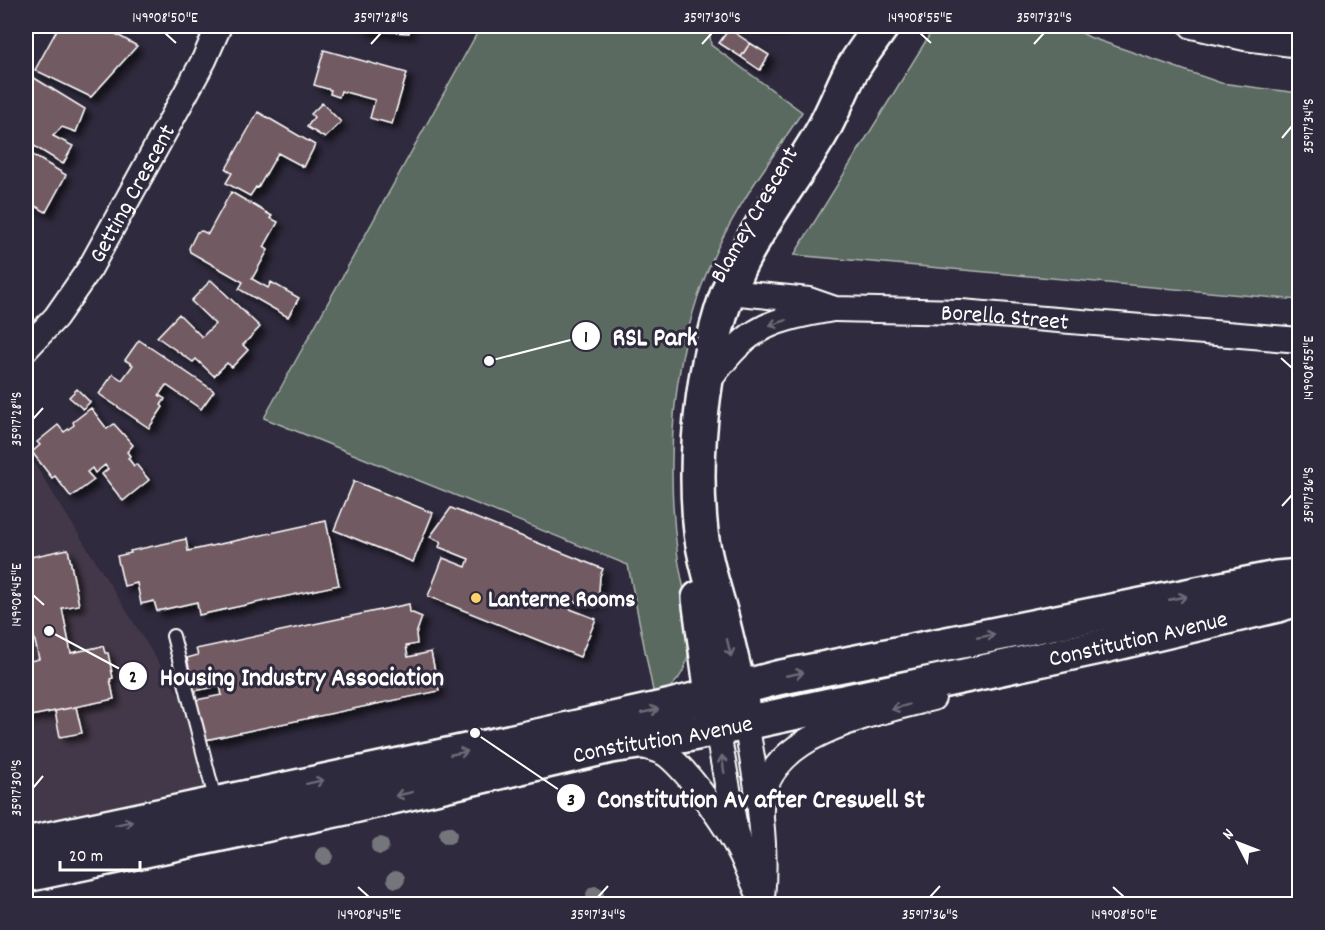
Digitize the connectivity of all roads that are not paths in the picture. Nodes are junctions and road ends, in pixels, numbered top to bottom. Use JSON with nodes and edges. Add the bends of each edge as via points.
{"nodes":[{"id":1,"x":219,"y":26,"type":"edge"},
{"id":2,"x":882,"y":26,"type":"edge"},
{"id":3,"x":1192,"y":26,"type":"edge"},
{"id":4,"x":1299,"y":45,"type":"edge"},
{"id":5,"x":719,"y":291,"type":"junction"},
{"id":6,"x":835,"y":309,"type":"junction"},
{"id":7,"x":1299,"y":340,"type":"edge"},
{"id":8,"x":26,"y":349,"type":"edge"},
{"id":9,"x":705,"y":386,"type":"junction"},
{"id":10,"x":1299,"y":576,"type":"edge"},
{"id":11,"x":1299,"y":598,"type":"edge"},
{"id":12,"x":173,"y":636,"type":"dead end"},
{"id":13,"x":971,"y":674,"type":"junction"},
{"id":14,"x":725,"y":692,"type":"junction"},
{"id":15,"x":731,"y":726,"type":"junction"},
{"id":16,"x":611,"y":746,"type":"junction"},
{"id":17,"x":222,"y":813,"type":"junction"},
{"id":18,"x":761,"y":819,"type":"junction"},
{"id":19,"x":26,"y":844,"type":"edge"},
{"id":20,"x":744,"y":860,"type":"junction"},
{"id":21,"x":26,"y":875,"type":"edge"},
{"id":22,"x":763,"y":902,"type":"edge"}],
"edges":[{"from":1,"to":8,"type":"street","name":"Getting Crescent","via":[[90,268],[65,306]]},
{"from":2,"to":5,"type":"street","name":"Blamey Crescent","via":[[850,73],[824,128],[739,268]]},
{"from":3,"to":4,"type":"street"},
{"from":5,"to":6,"type":"street","name":"Borella Street","via":[[809,300]]},
{"from":5,"to":9,"type":"street","name":"Blamey Crescent"},
{"from":5,"to":14,"type":"street","name":"Blamey Crescent","via":[[699,327],[690,376],[683,480],[688,546]]},
{"from":6,"to":7,"type":"street","name":"Borella Street","via":[[961,312]]},
{"from":6,"to":9,"type":"street","one_way":true,"via":[[757,331],[729,356]]},
{"from":9,"to":14,"type":"street","name":"Blamey Crescent","one_way":true,"via":[[699,461],[700,531]]},
{"from":14,"to":10,"type":"street","name":"Constitution Avenue","one_way":true,"via":[[1084,616]]},
{"from":11,"to":13,"type":"street","name":"Constitution Avenue"},
{"from":12,"to":17,"type":"lane"},
{"from":13,"to":15,"type":"street","name":"Constitution Avenue"},
{"from":13,"to":18,"type":"street","one_way":true,"via":[[934,698],[859,718],[825,732],[784,758],[765,787]]},
{"from":14,"to":15,"type":"street","name":"Blamey Crescent"},
{"from":17,"to":14,"type":"street","name":"Constitution Avenue","one_way":true},
{"from":15,"to":16,"type":"street","name":"Constitution Avenue"},
{"from":15,"to":18,"type":"street"},
{"from":20,"to":15,"type":"street","one_way":true,"via":[[730,807]]},
{"from":16,"to":17,"type":"street","name":"Constitution Avenue","one_way":true,"via":[[345,808]]},
{"from":16,"to":20,"type":"street","via":[[646,747],[669,757],[698,791]]},
{"from":19,"to":17,"type":"street","name":"Constitution Avenue","one_way":true},
{"from":17,"to":21,"type":"street","name":"Constitution Avenue"},
{"from":18,"to":22,"type":"street"},
{"from":20,"to":22,"type":"street"}]}
